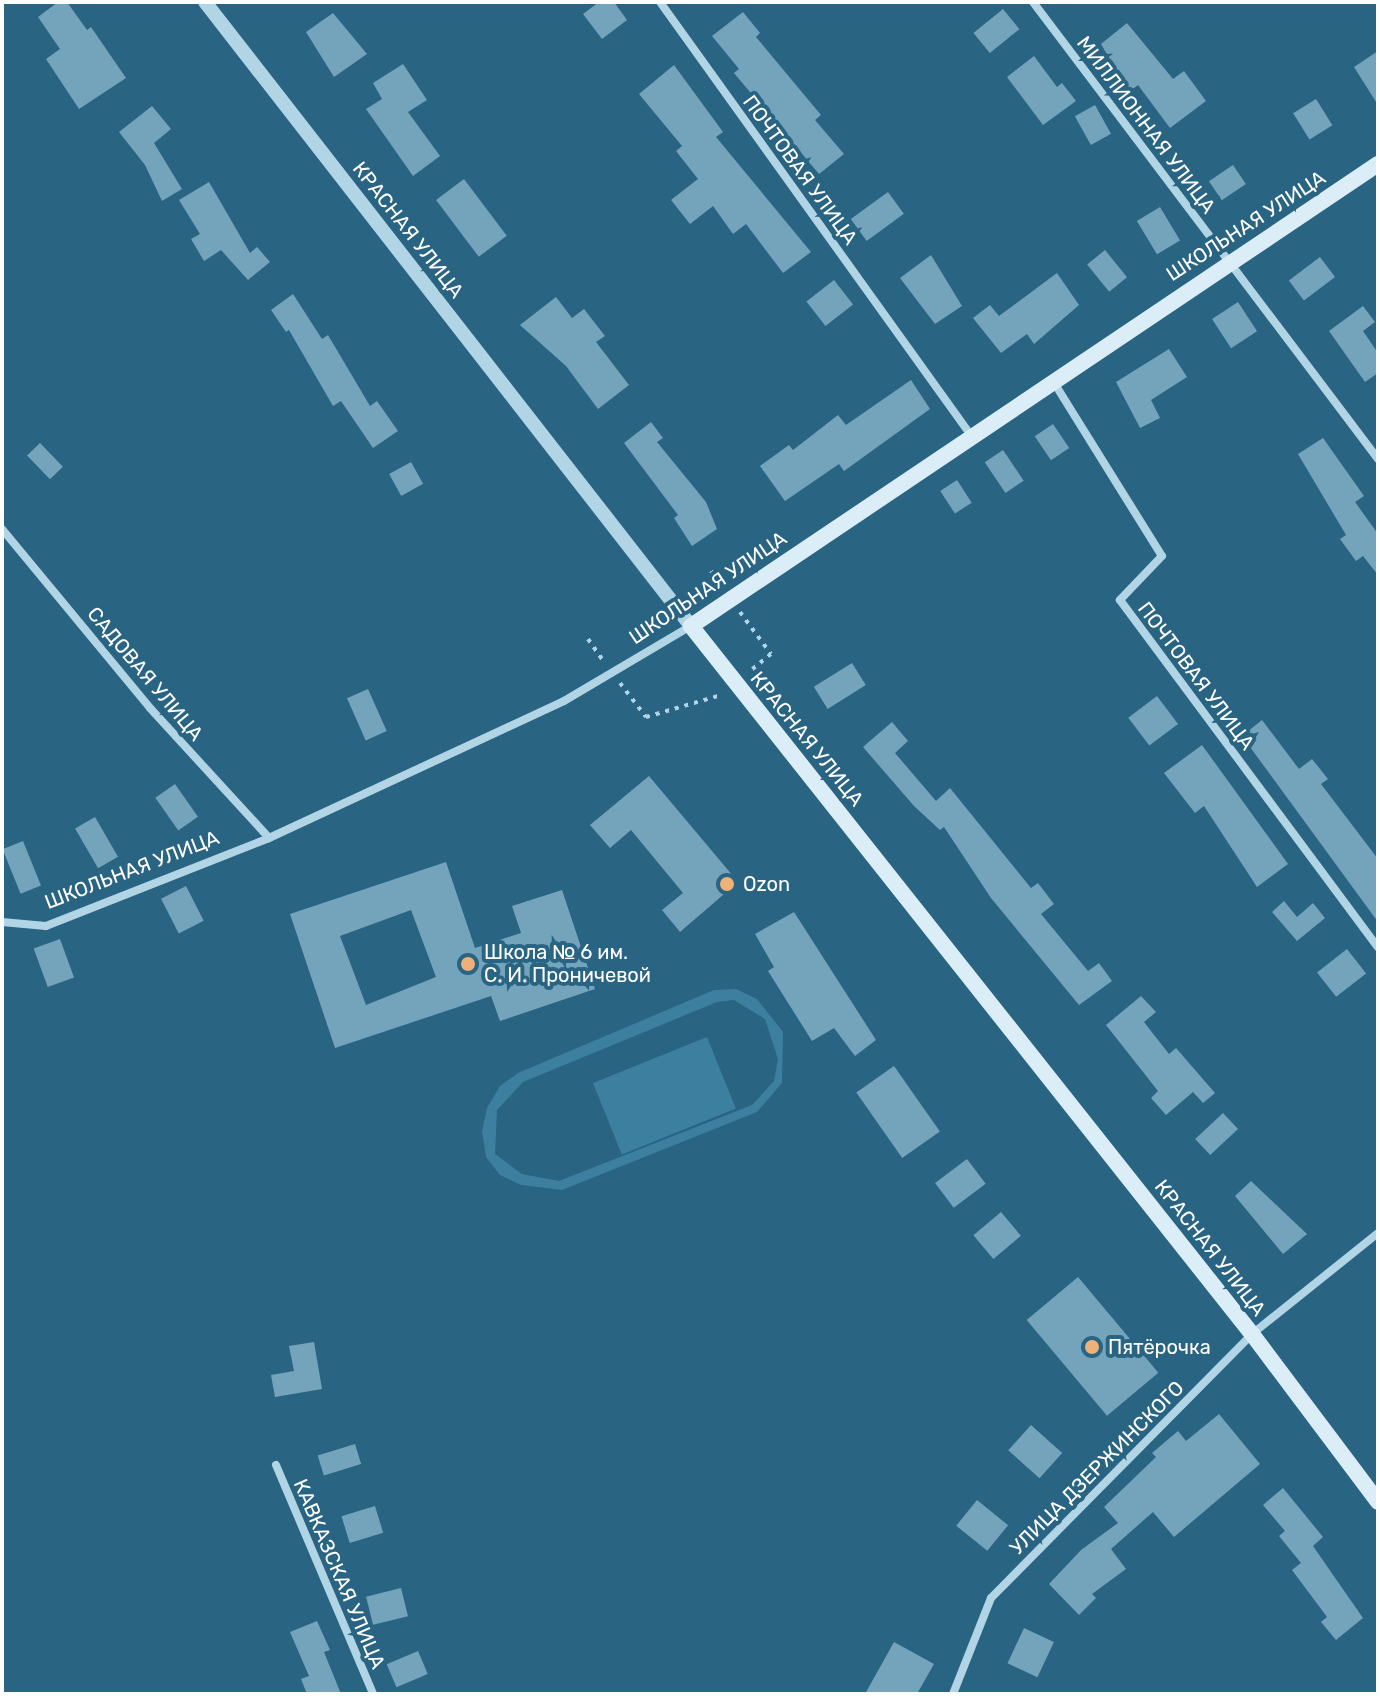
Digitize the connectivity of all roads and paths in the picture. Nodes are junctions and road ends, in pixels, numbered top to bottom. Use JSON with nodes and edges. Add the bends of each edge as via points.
{"nodes":[{"id":1,"x":205,"y":2,"type":"edge"},
{"id":2,"x":660,"y":2,"type":"edge"},
{"id":3,"x":1033,"y":2,"type":"edge"},
{"id":4,"x":1378,"y":164,"type":"edge"},
{"id":5,"x":1229,"y":260,"type":"junction"},
{"id":6,"x":1053,"y":381,"type":"junction"},
{"id":7,"x":970,"y":434,"type":"junction"},
{"id":8,"x":1378,"y":459,"type":"edge"},
{"id":9,"x":2,"y":529,"type":"edge"},
{"id":10,"x":711,"y":571,"type":"dead end"},
{"id":11,"x":730,"y":597,"type":"junction"},
{"id":12,"x":691,"y":626,"type":"junction"},
{"id":13,"x":588,"y":639,"type":"dead end"},
{"id":14,"x":614,"y":675,"type":"junction"},
{"id":15,"x":736,"y":682,"type":"junction"},
{"id":16,"x":269,"y":838,"type":"junction"},
{"id":17,"x":2,"y":922,"type":"edge"},
{"id":18,"x":1378,"y":947,"type":"edge"},
{"id":19,"x":1378,"y":1233,"type":"edge"},
{"id":20,"x":1252,"y":1334,"type":"junction"},
{"id":21,"x":276,"y":1465,"type":"dead end"},
{"id":22,"x":1378,"y":1502,"type":"edge"},
{"id":23,"x":373,"y":1694,"type":"edge"},
{"id":24,"x":953,"y":1694,"type":"edge"}],
"edges":[{"from":1,"to":12,"type":"street","name":"КРАСНАЯ УЛИЦА"},
{"from":2,"to":7,"type":"street","name":"ПОЧТОВАЯ УЛИЦА"},
{"from":3,"to":5,"type":"street","name":"МИЛЛИОННАЯ УЛИЦА"},
{"from":4,"to":5,"type":"main road","name":"ШКОЛЬНАЯ УЛИЦА"},
{"from":5,"to":6,"type":"main road","name":"ШКОЛЬНАЯ УЛИЦА"},
{"from":5,"to":8,"type":"street","name":"МИЛЛИОННАЯ УЛИЦА"},
{"from":6,"to":7,"type":"main road","name":"ШКОЛЬНАЯ УЛИЦА"},
{"from":6,"to":18,"type":"street","name":"ПОЧТОВАЯ УЛИЦА","via":[[1162,556],[1120,600]]},
{"from":7,"to":11,"type":"main road","name":"ШКОЛЬНАЯ УЛИЦА"},
{"from":9,"to":16,"type":"street","name":"САДОВАЯ УЛИЦА","via":[[150,708]]},
{"from":10,"to":11,"type":"path"},
{"from":11,"to":12,"type":"main road","name":"ШКОЛЬНАЯ УЛИЦА"},
{"from":11,"to":15,"type":"path","via":[[771,654]]},
{"from":12,"to":14,"type":"street","name":"ШКОЛЬНАЯ УЛИЦА"},
{"from":12,"to":15,"type":"main road","name":"КРАСНАЯ УЛИЦА"},
{"from":13,"to":14,"type":"path"},
{"from":14,"to":15,"type":"path","via":[[646,717],[714,701]]},
{"from":14,"to":16,"type":"street","name":"ШКОЛЬНАЯ УЛИЦА"},
{"from":15,"to":20,"type":"main road","name":"КРАСНАЯ УЛИЦА"},
{"from":16,"to":17,"type":"street","name":"ШКОЛЬНАЯ УЛИЦА","via":[[46,926]]},
{"from":19,"to":20,"type":"street","name":"УЛИЦА ДЗЕРЖИНСКОГО"},
{"from":20,"to":22,"type":"main road","name":"КРАСНАЯ УЛИЦА"},
{"from":20,"to":24,"type":"street","name":"УЛИЦА ДЗЕРЖИНСКОГО","via":[[991,1598]]},
{"from":21,"to":23,"type":"street","name":"КАВКАЗСКАЯ УЛИЦА"}]}
